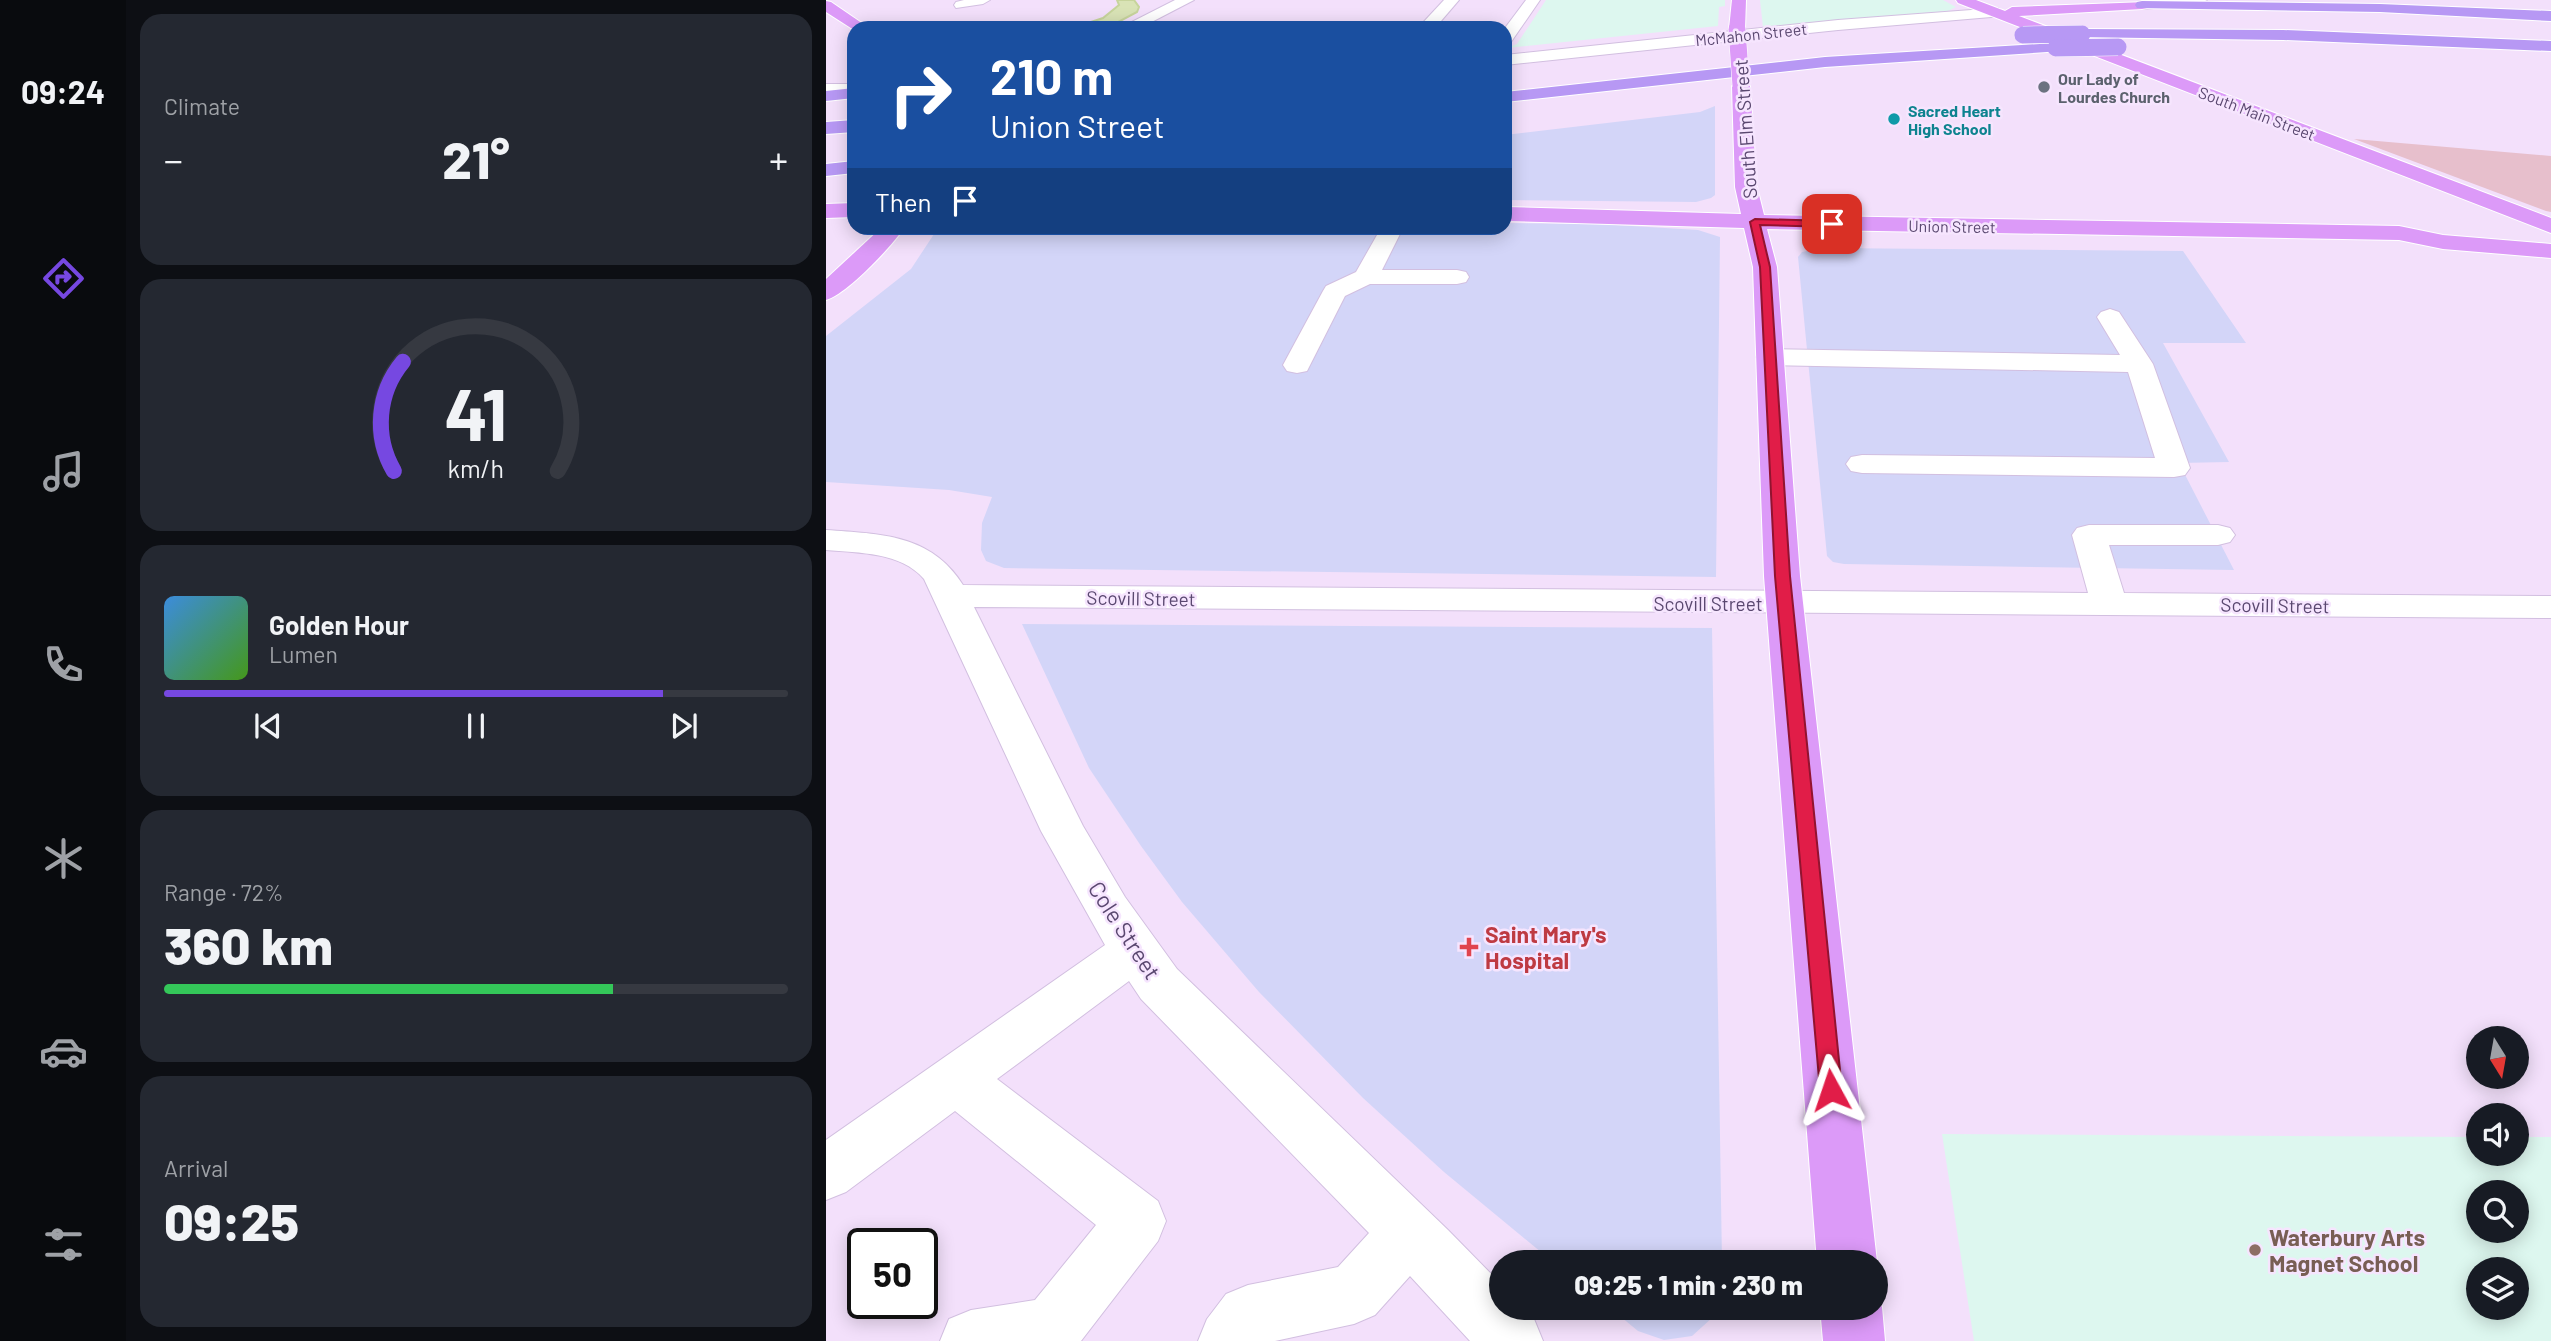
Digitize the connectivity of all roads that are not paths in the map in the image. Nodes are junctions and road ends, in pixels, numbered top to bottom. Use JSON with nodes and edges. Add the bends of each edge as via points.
{"nodes":[{"id":1,"x":984,"y":0,"type":"edge"},
{"id":2,"x":1187,"y":0,"type":"edge"},
{"id":3,"x":1452,"y":0,"type":"edge"},
{"id":4,"x":1533,"y":0,"type":"edge"},
{"id":5,"x":1739,"y":0,"type":"edge"},
{"id":6,"x":1963,"y":0,"type":"edge"},
{"id":7,"x":2200,"y":0,"type":"edge"},
{"id":8,"x":826,"y":5,"type":"edge"},
{"id":9,"x":961,"y":5,"type":"dead end"},
{"id":10,"x":2143,"y":5,"type":"junction"},
{"id":11,"x":1998,"y":13,"type":"junction"},
{"id":12,"x":2551,"y":16,"type":"edge"},
{"id":13,"x":851,"y":21,"type":"edge"},
{"id":14,"x":1143,"y":21,"type":"edge"},
{"id":15,"x":1432,"y":21,"type":"edge"},
{"id":16,"x":2156,"y":33,"type":"junction"},
{"id":17,"x":1513,"y":36,"type":"edge"},
{"id":18,"x":2551,"y":36,"type":"edge"},
{"id":19,"x":2551,"y":46,"type":"edge"},
{"id":20,"x":2252,"y":47,"type":"junction"},
{"id":21,"x":2290,"y":52,"type":"dead end"},
{"id":22,"x":1512,"y":59,"type":"edge"},
{"id":23,"x":2551,"y":59,"type":"edge"},
{"id":24,"x":1691,"y":60,"type":"dead end"},
{"id":25,"x":826,"y":89,"type":"edge"},
{"id":26,"x":847,"y":90,"type":"edge"},
{"id":27,"x":847,"y":92,"type":"edge"},
{"id":28,"x":826,"y":96,"type":"edge"},
{"id":29,"x":1512,"y":96,"type":"edge"},
{"id":30,"x":847,"y":126,"type":"edge"},
{"id":31,"x":826,"y":128,"type":"edge"},
{"id":32,"x":847,"y":144,"type":"edge"},
{"id":33,"x":826,"y":145,"type":"edge"},
{"id":34,"x":847,"y":168,"type":"edge"},
{"id":35,"x":826,"y":170,"type":"edge"},
{"id":36,"x":847,"y":210,"type":"edge"},
{"id":37,"x":826,"y":211,"type":"edge"},
{"id":38,"x":1512,"y":214,"type":"edge"},
{"id":39,"x":1755,"y":222,"type":"junction"},
{"id":40,"x":2551,"y":228,"type":"edge"},
{"id":41,"x":2399,"y":233,"type":"junction"},
{"id":42,"x":886,"y":235,"type":"edge"},
{"id":43,"x":1388,"y":235,"type":"edge"},
{"id":44,"x":2551,"y":251,"type":"edge"},
{"id":45,"x":1366,"y":276,"type":"junction"},
{"id":46,"x":1457,"y":277,"type":"dead end"},
{"id":47,"x":826,"y":292,"type":"edge"},
{"id":48,"x":2110,"y":317,"type":"dead end"},
{"id":49,"x":1770,"y":357,"type":"junction"},
{"id":50,"x":2139,"y":364,"type":"junction"},
{"id":51,"x":1297,"y":365,"type":"dead end"},
{"id":52,"x":1862,"y":464,"type":"dead end"},
{"id":53,"x":2218,"y":535,"type":"dead end"},
{"id":54,"x":826,"y":540,"type":"edge"},
{"id":55,"x":949,"y":596,"type":"junction"},
{"id":56,"x":1785,"y":603,"type":"junction"},
{"id":57,"x":2109,"y":603,"type":"junction"},
{"id":58,"x":2551,"y":607,"type":"edge"},
{"id":59,"x":1133,"y":951,"type":"junction"},
{"id":60,"x":956,"y":1079,"type":"junction"},
{"id":61,"x":826,"y":1173,"type":"edge"},
{"id":62,"x":1409,"y":1233,"type":"junction"},
{"id":63,"x":1846,"y":1250,"type":"edge"},
{"id":64,"x":1852,"y":1320,"type":"edge"},
{"id":65,"x":971,"y":1341,"type":"edge"},
{"id":66,"x":1229,"y":1341,"type":"edge"},
{"id":67,"x":1512,"y":1341,"type":"edge"},
{"id":68,"x":1854,"y":1341,"type":"edge"}],
"edges":[{"from":1,"to":9,"type":"street"},
{"from":2,"to":14,"type":"street"},
{"from":3,"to":15,"type":"street"},
{"from":4,"to":17,"type":"street"},
{"from":5,"to":39,"type":"main road","name":"South Elm Street","bridge":true,"via":[[1746,187]]},
{"from":6,"to":11,"type":"main road","name":"South Main Street"},
{"from":7,"to":10,"type":"street"},
{"from":8,"to":13,"type":"main road"},
{"from":10,"to":11,"type":"main road"},
{"from":10,"to":12,"type":"highway"},
{"from":11,"to":22,"type":"street","name":"McMahon Street","via":[[1838,24]]},
{"from":11,"to":40,"type":"main road","name":"South Main Street"},
{"from":16,"to":18,"type":"highway","via":[[2228,27]]},
{"from":16,"to":19,"type":"highway"},
{"from":16,"to":24,"type":"highway","bridge":true,"via":[[1877,43]]},
{"from":20,"to":21,"type":"highway"},
{"from":20,"to":23,"type":"highway"},
{"from":20,"to":29,"type":"highway","bridge":true,"via":[[2056,48],[1825,62]]},
{"from":25,"to":26,"type":"street"},
{"from":27,"to":28,"type":"highway"},
{"from":30,"to":31,"type":"highway"},
{"from":32,"to":33,"type":"highway"},
{"from":34,"to":35,"type":"highway"},
{"from":36,"to":37,"type":"main road"},
{"from":38,"to":39,"type":"main road","name":"Union Street"},
{"from":39,"to":41,"type":"main road","name":"Union Street"},
{"from":39,"to":49,"type":"main road","name":"South Elm Street","via":[[1765,267]]},
{"from":40,"to":41,"type":"main road","name":"Union Street","via":[[2431,225]]},
{"from":41,"to":44,"type":"main road","name":"Union Street","via":[[2434,241]]},
{"from":42,"to":47,"type":"main road"},
{"from":43,"to":45,"type":"street"},
{"from":45,"to":46,"type":"street"},
{"from":45,"to":51,"type":"street","via":[[1335,291]]},
{"from":48,"to":50,"type":"street"},
{"from":49,"to":50,"type":"street"},
{"from":49,"to":56,"type":"main road","name":"South Elm Street"},
{"from":50,"to":52,"type":"street","via":[[2174,468]]},
{"from":53,"to":57,"type":"street","via":[[2089,535]]},
{"from":54,"to":55,"type":"street","name":"Cole Street","via":[[877,546],[921,560],[941,577]]},
{"from":55,"to":56,"type":"street","name":"Scovill Street"},
{"from":55,"to":59,"type":"street","name":"Cole Street","via":[[1042,788]]},
{"from":56,"to":57,"type":"street","name":"Scovill Street"},
{"from":56,"to":63,"type":"main road","name":"South Elm Street"},
{"from":57,"to":58,"type":"street","name":"Scovill Street"},
{"from":59,"to":60,"type":"street"},
{"from":59,"to":62,"type":"street","name":"Cole Street","via":[[1159,984]]},
{"from":60,"to":61,"type":"street"},
{"from":60,"to":65,"type":"street","via":[[1137,1221],[1051,1329]]},
{"from":62,"to":66,"type":"street","via":[[1354,1294],[1248,1316]]},
{"from":62,"to":67,"type":"street","name":"Cole Street"},
{"from":64,"to":68,"type":"main road"}]}
